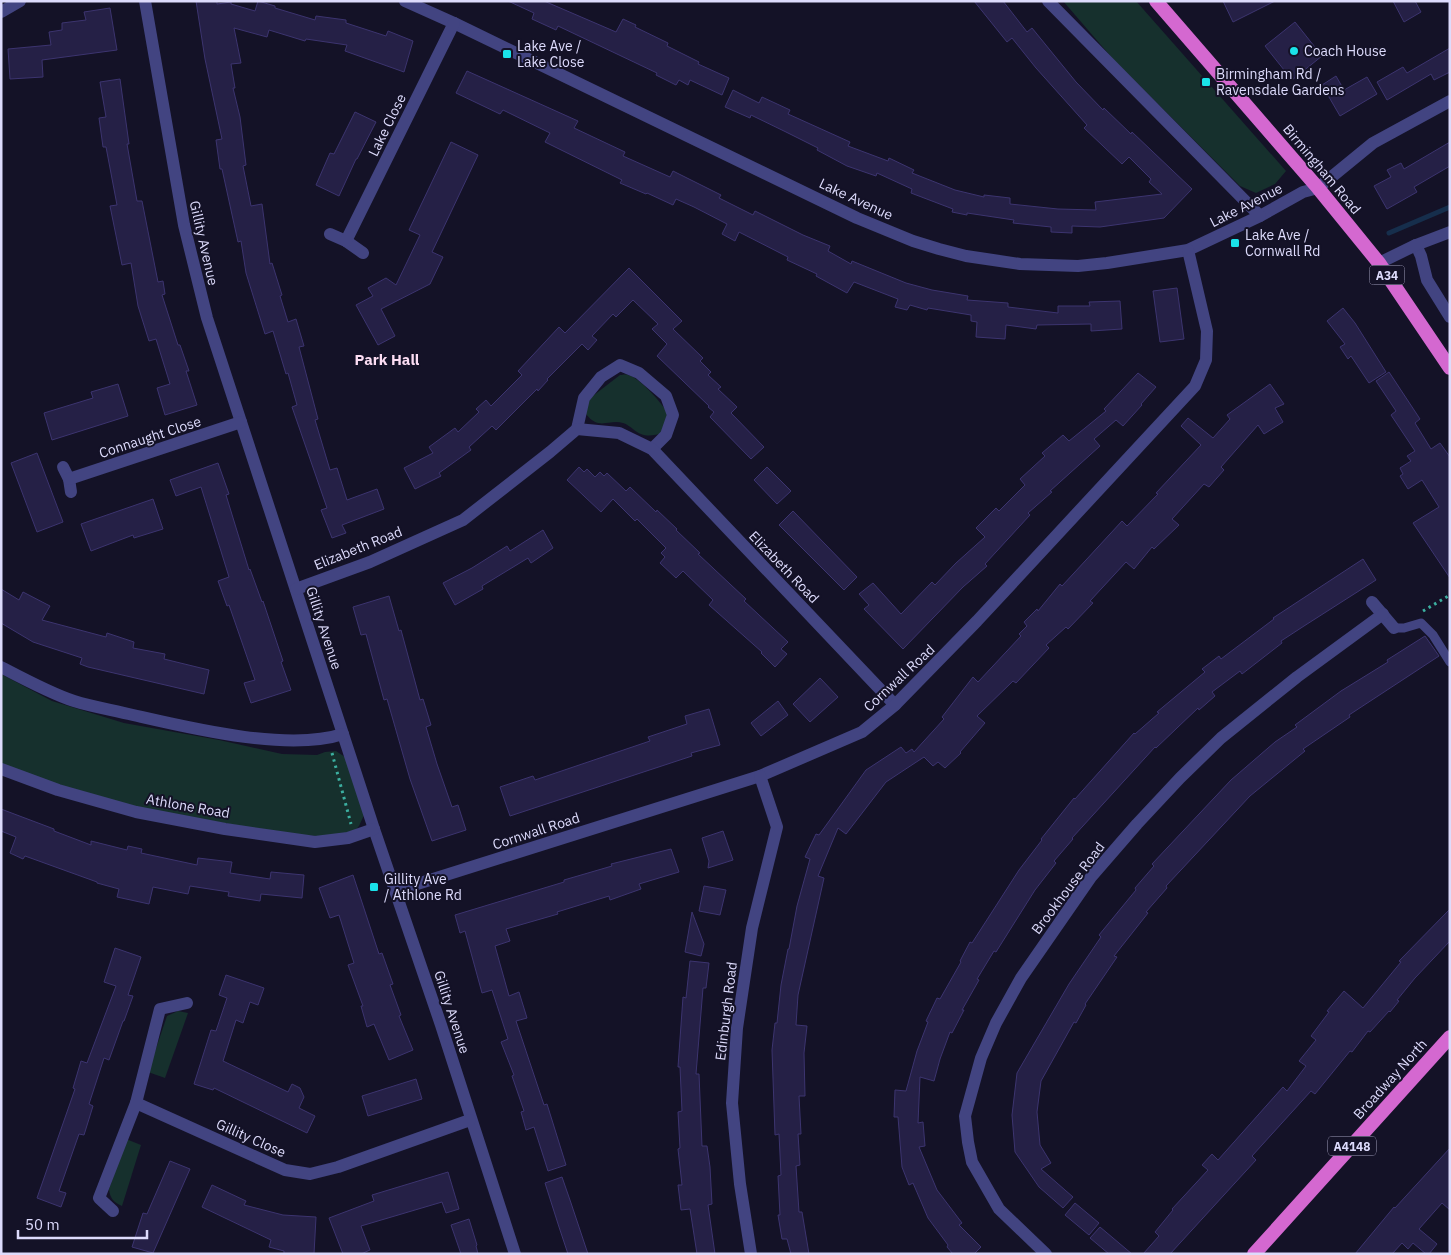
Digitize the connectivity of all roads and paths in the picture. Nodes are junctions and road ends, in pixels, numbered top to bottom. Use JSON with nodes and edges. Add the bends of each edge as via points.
{"nodes":[{"id":1,"x":20,"y":1,"type":"edge"},
{"id":2,"x":145,"y":1,"type":"edge"},
{"id":3,"x":405,"y":1,"type":"edge"},
{"id":4,"x":1048,"y":1,"type":"edge"},
{"id":5,"x":1156,"y":1,"type":"edge"},
{"id":6,"x":1,"y":12,"type":"edge"},
{"id":7,"x":454,"y":22,"type":"junction"},
{"id":8,"x":1450,"y":101,"type":"edge"},
{"id":9,"x":1318,"y":188,"type":"junction"},
{"id":10,"x":1260,"y":216,"type":"junction"},
{"id":11,"x":1450,"y":232,"type":"edge"},
{"id":12,"x":330,"y":234,"type":"dead end"},
{"id":13,"x":346,"y":241,"type":"junction"},
{"id":14,"x":1416,"y":245,"type":"junction"},
{"id":15,"x":1188,"y":250,"type":"junction"},
{"id":16,"x":362,"y":253,"type":"dead end"},
{"id":17,"x":1379,"y":263,"type":"junction"},
{"id":18,"x":1450,"y":317,"type":"edge"},
{"id":19,"x":1450,"y":368,"type":"edge"},
{"id":20,"x":241,"y":422,"type":"junction"},
{"id":21,"x":577,"y":428,"type":"junction"},
{"id":22,"x":652,"y":449,"type":"junction"},
{"id":23,"x":63,"y":467,"type":"dead end"},
{"id":24,"x":69,"y":479,"type":"junction"},
{"id":25,"x":71,"y":492,"type":"dead end"},
{"id":26,"x":296,"y":590,"type":"junction"},
{"id":27,"x":1372,"y":602,"type":"dead end"},
{"id":28,"x":1383,"y":614,"type":"junction"},
{"id":29,"x":1394,"y":628,"type":"joint"},
{"id":30,"x":1450,"y":662,"type":"edge"},
{"id":31,"x":1,"y":667,"type":"edge"},
{"id":32,"x":895,"y":705,"type":"junction"},
{"id":33,"x":343,"y":734,"type":"junction"},
{"id":34,"x":328,"y":739,"type":"junction"},
{"id":35,"x":1,"y":769,"type":"edge"},
{"id":36,"x":760,"y":776,"type":"junction"},
{"id":37,"x":374,"y":828,"type":"junction"},
{"id":38,"x":355,"y":836,"type":"junction"},
{"id":39,"x":395,"y":891,"type":"junction"},
{"id":40,"x":187,"y":1003,"type":"dead end"},
{"id":41,"x":1450,"y":1038,"type":"edge"},
{"id":42,"x":136,"y":1103,"type":"junction"},
{"id":43,"x":470,"y":1120,"type":"junction"},
{"id":44,"x":113,"y":1211,"type":"dead end"},
{"id":45,"x":515,"y":1254,"type":"edge"},
{"id":46,"x":751,"y":1254,"type":"edge"},
{"id":47,"x":1046,"y":1254,"type":"edge"},
{"id":48,"x":1254,"y":1254,"type":"edge"}],
"edges":[{"from":1,"to":6,"type":"street"},
{"from":2,"to":20,"type":"street","name":"Gillity Avenue","via":[[172,166],[196,278]]},
{"from":3,"to":7,"type":"street","name":"Lake Avenue"},
{"from":4,"to":10,"type":"street"},
{"from":5,"to":9,"type":"highway","name":"Birmingham Road","number":"A34"},
{"from":7,"to":13,"type":"street","name":"Lake Close"},
{"from":7,"to":15,"type":"street","name":"Lake Avenue","via":[[857,218],[913,241],[993,261],[1049,266],[1107,264]]},
{"from":8,"to":9,"type":"street","name":"Lake Avenue","via":[[1373,143]]},
{"from":9,"to":10,"type":"street","name":"Lake Avenue","via":[[1303,192]]},
{"from":9,"to":17,"type":"highway","name":"Birmingham Road","number":"A34"},
{"from":10,"to":15,"type":"street","name":"Lake Avenue"},
{"from":11,"to":14,"type":"street"},
{"from":12,"to":13,"type":"street"},
{"from":13,"to":16,"type":"street"},
{"from":14,"to":17,"type":"street"},
{"from":14,"to":18,"type":"street","via":[[1427,280]]},
{"from":15,"to":32,"type":"street","name":"Cornwall Road","via":[[1207,331],[1206,360],[1195,386]]},
{"from":17,"to":19,"type":"highway","name":"Birmingham Road","number":"A34"},
{"from":20,"to":24,"type":"street","name":"Connaught Close"},
{"from":20,"to":26,"type":"street","name":"Gillity Avenue"},
{"from":21,"to":22,"type":"street","name":"Elizabeth Road","via":[[619,433]]},
{"from":21,"to":22,"type":"street","via":[[584,398],[601,377],[620,365],[640,373],[666,396],[673,415],[666,435]]},
{"from":21,"to":26,"type":"street","name":"Elizabeth Road","via":[[463,520],[370,562]]},
{"from":22,"to":32,"type":"street","name":"Elizabeth Road"},
{"from":23,"to":24,"type":"street"},
{"from":24,"to":25,"type":"street"},
{"from":26,"to":33,"type":"street","name":"Gillity Avenue"},
{"from":27,"to":28,"type":"street"},
{"from":28,"to":29,"type":"street"},
{"from":28,"to":47,"type":"street","name":"Brookhouse Road","via":[[1221,738],[1180,778],[1091,878],[1021,978],[996,1023],[981,1058],[965,1116],[972,1162],[999,1209]]},
{"from":29,"to":30,"type":"lane","via":[[1421,623]]},
{"from":31,"to":34,"type":"street","via":[[72,701],[158,721],[282,741]]},
{"from":32,"to":36,"type":"street","name":"Cornwall Road","via":[[862,732]]},
{"from":33,"to":34,"type":"street"},
{"from":33,"to":37,"type":"street","name":"Gillity Avenue"},
{"from":34,"to":38,"type":"path"},
{"from":35,"to":38,"type":"street","name":"Athlone Road","via":[[58,790],[136,812],[225,829],[315,842]]},
{"from":36,"to":39,"type":"street","name":"Cornwall Road"},
{"from":36,"to":46,"type":"street","name":"Edinburgh Road","via":[[777,827],[752,928],[737,1028],[732,1103]]},
{"from":37,"to":38,"type":"street","name":"Athlone Road"},
{"from":37,"to":39,"type":"street","name":"Gillity Avenue"},
{"from":39,"to":43,"type":"street","name":"Gillity Avenue"},
{"from":40,"to":42,"type":"street","via":[[160,1009]]},
{"from":41,"to":48,"type":"highway","name":"Broadway North","number":"A4148"},
{"from":42,"to":43,"type":"street","name":"Gillity Close","via":[[284,1170],[310,1174],[338,1168]]},
{"from":42,"to":44,"type":"street","via":[[99,1198]]},
{"from":43,"to":45,"type":"street","name":"Gillity Avenue"}]}
